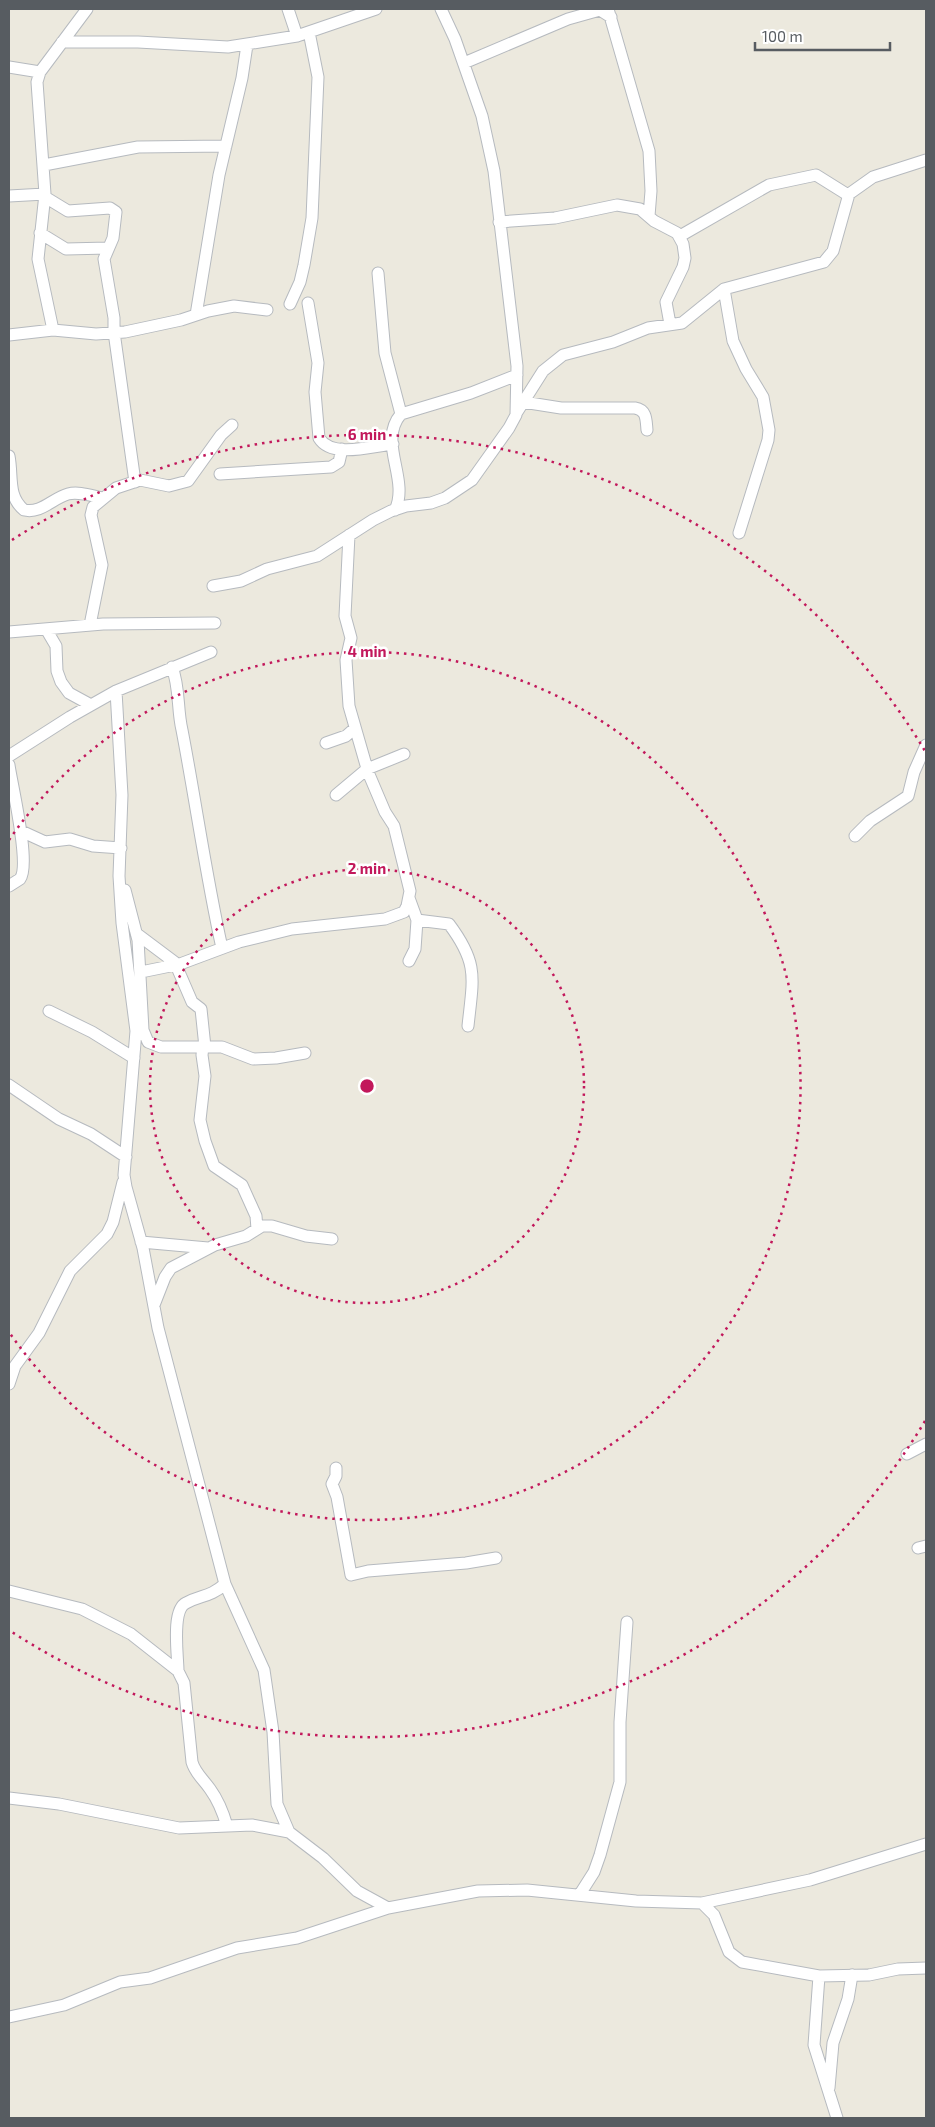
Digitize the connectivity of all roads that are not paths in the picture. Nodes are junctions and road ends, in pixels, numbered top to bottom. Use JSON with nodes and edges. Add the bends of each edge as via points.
{"nodes":[{"id":1,"x":87,"y":9,"type":"edge"},
{"id":2,"x":288,"y":9,"type":"edge"},
{"id":3,"x":376,"y":9,"type":"edge"},
{"id":4,"x":440,"y":9,"type":"edge"},
{"id":5,"x":609,"y":13,"type":"edge"},
{"id":6,"x":309,"y":32,"type":"junction"},
{"id":7,"x":297,"y":36,"type":"junction"},
{"id":8,"x":62,"y":42,"type":"junction"},
{"id":9,"x":247,"y":45,"type":"junction"},
{"id":10,"x":464,"y":63,"type":"junction"},
{"id":11,"x":9,"y":67,"type":"edge"},
{"id":12,"x":40,"y":72,"type":"junction"},
{"id":13,"x":226,"y":146,"type":"junction"},
{"id":14,"x":926,"y":160,"type":"edge"},
{"id":15,"x":44,"y":165,"type":"junction"},
{"id":16,"x":45,"y":195,"type":"junction"},
{"id":17,"x":9,"y":196,"type":"edge"},
{"id":18,"x":848,"y":196,"type":"junction"},
{"id":19,"x":649,"y":216,"type":"junction"},
{"id":20,"x":499,"y":222,"type":"junction"},
{"id":21,"x":40,"y":233,"type":"junction"},
{"id":22,"x":680,"y":236,"type":"junction"},
{"id":23,"x":108,"y":248,"type":"junction"},
{"id":24,"x":378,"y":273,"type":"dead end"},
{"id":25,"x":724,"y":289,"type":"junction"},
{"id":26,"x":308,"y":303,"type":"dead end"},
{"id":27,"x":290,"y":304,"type":"dead end"},
{"id":28,"x":267,"y":310,"type":"dead end"},
{"id":29,"x":196,"y":315,"type":"junction"},
{"id":30,"x":670,"y":324,"type":"junction"},
{"id":31,"x":53,"y":330,"type":"junction"},
{"id":32,"x":114,"y":332,"type":"junction"},
{"id":33,"x":9,"y":335,"type":"edge"},
{"id":34,"x":517,"y":375,"type":"junction"},
{"id":35,"x":523,"y":402,"type":"junction"},
{"id":36,"x":401,"y":414,"type":"junction"},
{"id":37,"x":516,"y":415,"type":"junction"},
{"id":38,"x":232,"y":425,"type":"dead end"},
{"id":39,"x":647,"y":430,"type":"dead end"},
{"id":40,"x":393,"y":444,"type":"junction"},
{"id":41,"x":342,"y":450,"type":"junction"},
{"id":42,"x":9,"y":456,"type":"edge"},
{"id":43,"x":220,"y":474,"type":"dead end"},
{"id":44,"x":135,"y":482,"type":"junction"},
{"id":45,"x":103,"y":498,"type":"junction"},
{"id":46,"x":395,"y":510,"type":"junction"},
{"id":47,"x":739,"y":533,"type":"dead end"},
{"id":48,"x":350,"y":535,"type":"junction"},
{"id":49,"x":213,"y":586,"type":"dead end"},
{"id":50,"x":215,"y":623,"type":"dead end"},
{"id":51,"x":90,"y":626,"type":"junction"},
{"id":52,"x":46,"y":629,"type":"junction"},
{"id":53,"x":9,"y":632,"type":"edge"},
{"id":54,"x":211,"y":652,"type":"dead end"},
{"id":55,"x":172,"y":667,"type":"junction"},
{"id":56,"x":116,"y":691,"type":"junction"},
{"id":57,"x":91,"y":705,"type":"junction"},
{"id":58,"x":355,"y":728,"type":"junction"},
{"id":59,"x":326,"y":743,"type":"dead end"},
{"id":60,"x":926,"y":745,"type":"edge"},
{"id":61,"x":404,"y":754,"type":"dead end"},
{"id":62,"x":9,"y":756,"type":"edge"},
{"id":63,"x":9,"y":765,"type":"edge"},
{"id":64,"x":367,"y":769,"type":"junction"},
{"id":65,"x":336,"y":795,"type":"dead end"},
{"id":66,"x":22,"y":831,"type":"junction"},
{"id":67,"x":855,"y":836,"type":"dead end"},
{"id":68,"x":121,"y":848,"type":"junction"},
{"id":69,"x":119,"y":876,"type":"junction"},
{"id":70,"x":9,"y":886,"type":"edge"},
{"id":71,"x":408,"y":897,"type":"junction"},
{"id":72,"x":417,"y":920,"type":"junction"},
{"id":73,"x":136,"y":934,"type":"junction"},
{"id":74,"x":222,"y":948,"type":"junction"},
{"id":75,"x":409,"y":961,"type":"dead end"},
{"id":76,"x":177,"y":964,"type":"junction"},
{"id":77,"x":141,"y":972,"type":"junction"},
{"id":78,"x":49,"y":1010,"type":"dead end"},
{"id":79,"x":468,"y":1026,"type":"dead end"},
{"id":80,"x":204,"y":1047,"type":"junction"},
{"id":81,"x":305,"y":1053,"type":"dead end"},
{"id":82,"x":134,"y":1058,"type":"junction"},
{"id":83,"x":9,"y":1085,"type":"edge"},
{"id":84,"x":126,"y":1157,"type":"junction"},
{"id":85,"x":124,"y":1175,"type":"junction"},
{"id":86,"x":257,"y":1229,"type":"junction"},
{"id":87,"x":332,"y":1239,"type":"dead end"},
{"id":88,"x":141,"y":1242,"type":"junction"},
{"id":89,"x":210,"y":1248,"type":"junction"},
{"id":90,"x":154,"y":1306,"type":"junction"},
{"id":91,"x":9,"y":1384,"type":"edge"},
{"id":92,"x":926,"y":1444,"type":"edge"},
{"id":93,"x":907,"y":1454,"type":"dead end"},
{"id":94,"x":336,"y":1468,"type":"dead end"},
{"id":95,"x":496,"y":1558,"type":"dead end"},
{"id":96,"x":224,"y":1584,"type":"junction"},
{"id":97,"x":9,"y":1591,"type":"edge"},
{"id":98,"x":627,"y":1622,"type":"dead end"},
{"id":99,"x":178,"y":1671,"type":"junction"},
{"id":100,"x":9,"y":1798,"type":"edge"},
{"id":101,"x":227,"y":1826,"type":"junction"},
{"id":102,"x":289,"y":1832,"type":"junction"},
{"id":103,"x":926,"y":1844,"type":"edge"},
{"id":104,"x":580,"y":1894,"type":"junction"},
{"id":105,"x":702,"y":1903,"type":"junction"},
{"id":106,"x":388,"y":1908,"type":"junction"},
{"id":107,"x":926,"y":1968,"type":"edge"},
{"id":108,"x":852,"y":1975,"type":"junction"},
{"id":109,"x":819,"y":1976,"type":"junction"},
{"id":110,"x":9,"y":2017,"type":"edge"},
{"id":111,"x":829,"y":2090,"type":"junction"},
{"id":112,"x":837,"y":2118,"type":"edge"}],
"edges":[{"from":1,"to":8,"type":"street"},
{"from":2,"to":7,"type":"street"},
{"from":3,"to":6,"type":"street"},
{"from":4,"to":10,"type":"street"},
{"from":5,"to":10,"type":"street","via":[[600,10],[568,19]]},
{"from":5,"to":19,"type":"street","via":[[649,151]]},
{"from":6,"to":7,"type":"street"},
{"from":6,"to":27,"type":"street","via":[[318,77],[312,218],[304,265]]},
{"from":7,"to":9,"type":"street"},
{"from":8,"to":9,"type":"street"},
{"from":8,"to":12,"type":"street"},
{"from":9,"to":13,"type":"street"},
{"from":10,"to":20,"type":"street","via":[[487,135]]},
{"from":11,"to":12,"type":"street"},
{"from":12,"to":15,"type":"street","via":[[37,96]]},
{"from":13,"to":15,"type":"street","via":[[138,147]]},
{"from":13,"to":29,"type":"street","via":[[206,244]]},
{"from":14,"to":18,"type":"street","via":[[873,177]]},
{"from":15,"to":16,"type":"street"},
{"from":16,"to":17,"type":"street"},
{"from":16,"to":21,"type":"street"},
{"from":16,"to":23,"type":"street","via":[[66,210],[75,212],[114,209],[115,228]]},
{"from":18,"to":22,"type":"street","via":[[816,174],[789,179],[769,185]]},
{"from":18,"to":25,"type":"street","via":[[833,251],[824,262]]},
{"from":19,"to":20,"type":"street","via":[[640,209],[617,205],[555,218]]},
{"from":19,"to":22,"type":"street"},
{"from":20,"to":34,"type":"street"},
{"from":21,"to":23,"type":"street","via":[[66,249]]},
{"from":21,"to":31,"type":"street","via":[[38,259]]},
{"from":22,"to":30,"type":"street","via":[[685,258],[666,302]]},
{"from":23,"to":32,"type":"street","via":[[104,259]]},
{"from":24,"to":36,"type":"street","via":[[385,353]]},
{"from":25,"to":30,"type":"street","via":[[686,321]]},
{"from":25,"to":47,"type":"street","via":[[733,341],[763,397],[769,430]]},
{"from":26,"to":41,"type":"street","via":[[318,363],[315,399],[319,438],[326,446]]},
{"from":28,"to":29,"type":"street","via":[[234,306]]},
{"from":29,"to":32,"type":"street"},
{"from":30,"to":35,"type":"street","via":[[563,355],[543,371]]},
{"from":31,"to":32,"type":"street","via":[[96,334]]},
{"from":31,"to":33,"type":"street"},
{"from":32,"to":44,"type":"street"},
{"from":34,"to":36,"type":"street"},
{"from":34,"to":37,"type":"street"},
{"from":35,"to":37,"type":"street"},
{"from":35,"to":39,"type":"street","via":[[577,408],[635,408],[643,411]]},
{"from":36,"to":40,"type":"street","via":[[395,422]]},
{"from":37,"to":46,"type":"street","via":[[464,487],[431,503]]},
{"from":38,"to":44,"type":"street","via":[[188,481],[170,486],[144,480]]},
{"from":40,"to":41,"type":"street"},
{"from":40,"to":46,"type":"street","via":[[400,483],[400,498]]},
{"from":41,"to":43,"type":"street","via":[[339,462],[330,467]]},
{"from":42,"to":45,"type":"street","via":[[12,494],[24,510],[35,510],[68,494]]},
{"from":44,"to":45,"type":"street","via":[[116,488]]},
{"from":45,"to":51,"type":"street","via":[[91,512],[102,565]]},
{"from":46,"to":48,"type":"street"},
{"from":48,"to":49,"type":"street","via":[[317,556]]},
{"from":48,"to":58,"type":"street","via":[[345,616],[351,638],[346,660],[349,706]]},
{"from":50,"to":51,"type":"street"},
{"from":51,"to":52,"type":"street"},
{"from":52,"to":53,"type":"street"},
{"from":52,"to":57,"type":"street","via":[[56,646],[56,671],[61,682],[68,693]]},
{"from":54,"to":55,"type":"street"},
{"from":55,"to":56,"type":"street"},
{"from":55,"to":74,"type":"street"},
{"from":56,"to":57,"type":"street"},
{"from":56,"to":68,"type":"street","via":[[122,795]]},
{"from":57,"to":62,"type":"street"},
{"from":58,"to":59,"type":"street","via":[[346,736]]},
{"from":58,"to":64,"type":"street"},
{"from":60,"to":67,"type":"street","via":[[908,796],[870,821]]},
{"from":61,"to":64,"type":"street"},
{"from":63,"to":66,"type":"street"},
{"from":64,"to":65,"type":"street"},
{"from":64,"to":71,"type":"street","via":[[394,826],[410,890]]},
{"from":66,"to":68,"type":"street","via":[[45,842],[70,839],[93,846]]},
{"from":66,"to":70,"type":"street","via":[[22,876]]},
{"from":68,"to":69,"type":"street"},
{"from":69,"to":73,"type":"street"},
{"from":69,"to":82,"type":"street","via":[[136,1031]]},
{"from":71,"to":72,"type":"street"},
{"from":71,"to":74,"type":"street","via":[[404,912],[397,916],[292,929]]},
{"from":72,"to":75,"type":"street","via":[[415,949]]},
{"from":72,"to":79,"type":"street","via":[[449,924],[470,958],[473,970]]},
{"from":73,"to":76,"type":"street"},
{"from":73,"to":77,"type":"street"},
{"from":74,"to":76,"type":"street"},
{"from":76,"to":77,"type":"street"},
{"from":76,"to":80,"type":"street","via":[[192,1002],[201,1009]]},
{"from":77,"to":80,"type":"street","via":[[144,1030],[148,1042],[161,1047]]},
{"from":78,"to":82,"type":"street"},
{"from":80,"to":81,"type":"street","via":[[222,1047],[253,1059]]},
{"from":80,"to":86,"type":"street","via":[[205,1076],[200,1120],[205,1141],[214,1166],[242,1185],[256,1216]]},
{"from":82,"to":84,"type":"street"},
{"from":83,"to":84,"type":"street","via":[[59,1119],[91,1134]]},
{"from":84,"to":85,"type":"street"},
{"from":85,"to":88,"type":"street"},
{"from":85,"to":91,"type":"street","via":[[107,1234],[70,1271],[39,1333],[15,1366]]},
{"from":86,"to":87,"type":"street","via":[[272,1226],[306,1236]]},
{"from":86,"to":89,"type":"street"},
{"from":88,"to":89,"type":"street"},
{"from":88,"to":90,"type":"street"},
{"from":89,"to":90,"type":"street","via":[[171,1268]]},
{"from":90,"to":96,"type":"street"},
{"from":92,"to":93,"type":"street"},
{"from":94,"to":95,"type":"street","via":[[332,1484],[338,1497],[351,1575]]},
{"from":96,"to":99,"type":"street","via":[[212,1595],[187,1602],[180,1609]]},
{"from":96,"to":102,"type":"street","via":[[264,1670],[273,1732],[277,1804]]},
{"from":97,"to":99,"type":"street","via":[[82,1608],[131,1634]]},
{"from":98,"to":104,"type":"street","via":[[620,1722],[620,1782],[594,1872]]},
{"from":99,"to":101,"type":"street","via":[[184,1683],[194,1770],[209,1786]]},
{"from":100,"to":101,"type":"street","via":[[59,1804],[179,1828]]},
{"from":101,"to":102,"type":"street","via":[[252,1825]]},
{"from":102,"to":106,"type":"street","via":[[323,1858],[357,1891]]},
{"from":103,"to":105,"type":"street","via":[[810,1880]]},
{"from":104,"to":105,"type":"street","via":[[636,1901]]},
{"from":104,"to":106,"type":"street","via":[[478,1891]]},
{"from":105,"to":109,"type":"street","via":[[714,1915],[733,1957],[742,1962]]},
{"from":106,"to":110,"type":"street","via":[[296,1938],[237,1948],[150,1978],[120,1982],[64,2005]]},
{"from":107,"to":108,"type":"street"},
{"from":108,"to":109,"type":"street"},
{"from":108,"to":111,"type":"street","via":[[848,1999],[833,2043]]},
{"from":109,"to":111,"type":"street","via":[[814,2045]]},
{"from":111,"to":112,"type":"street"}]}
